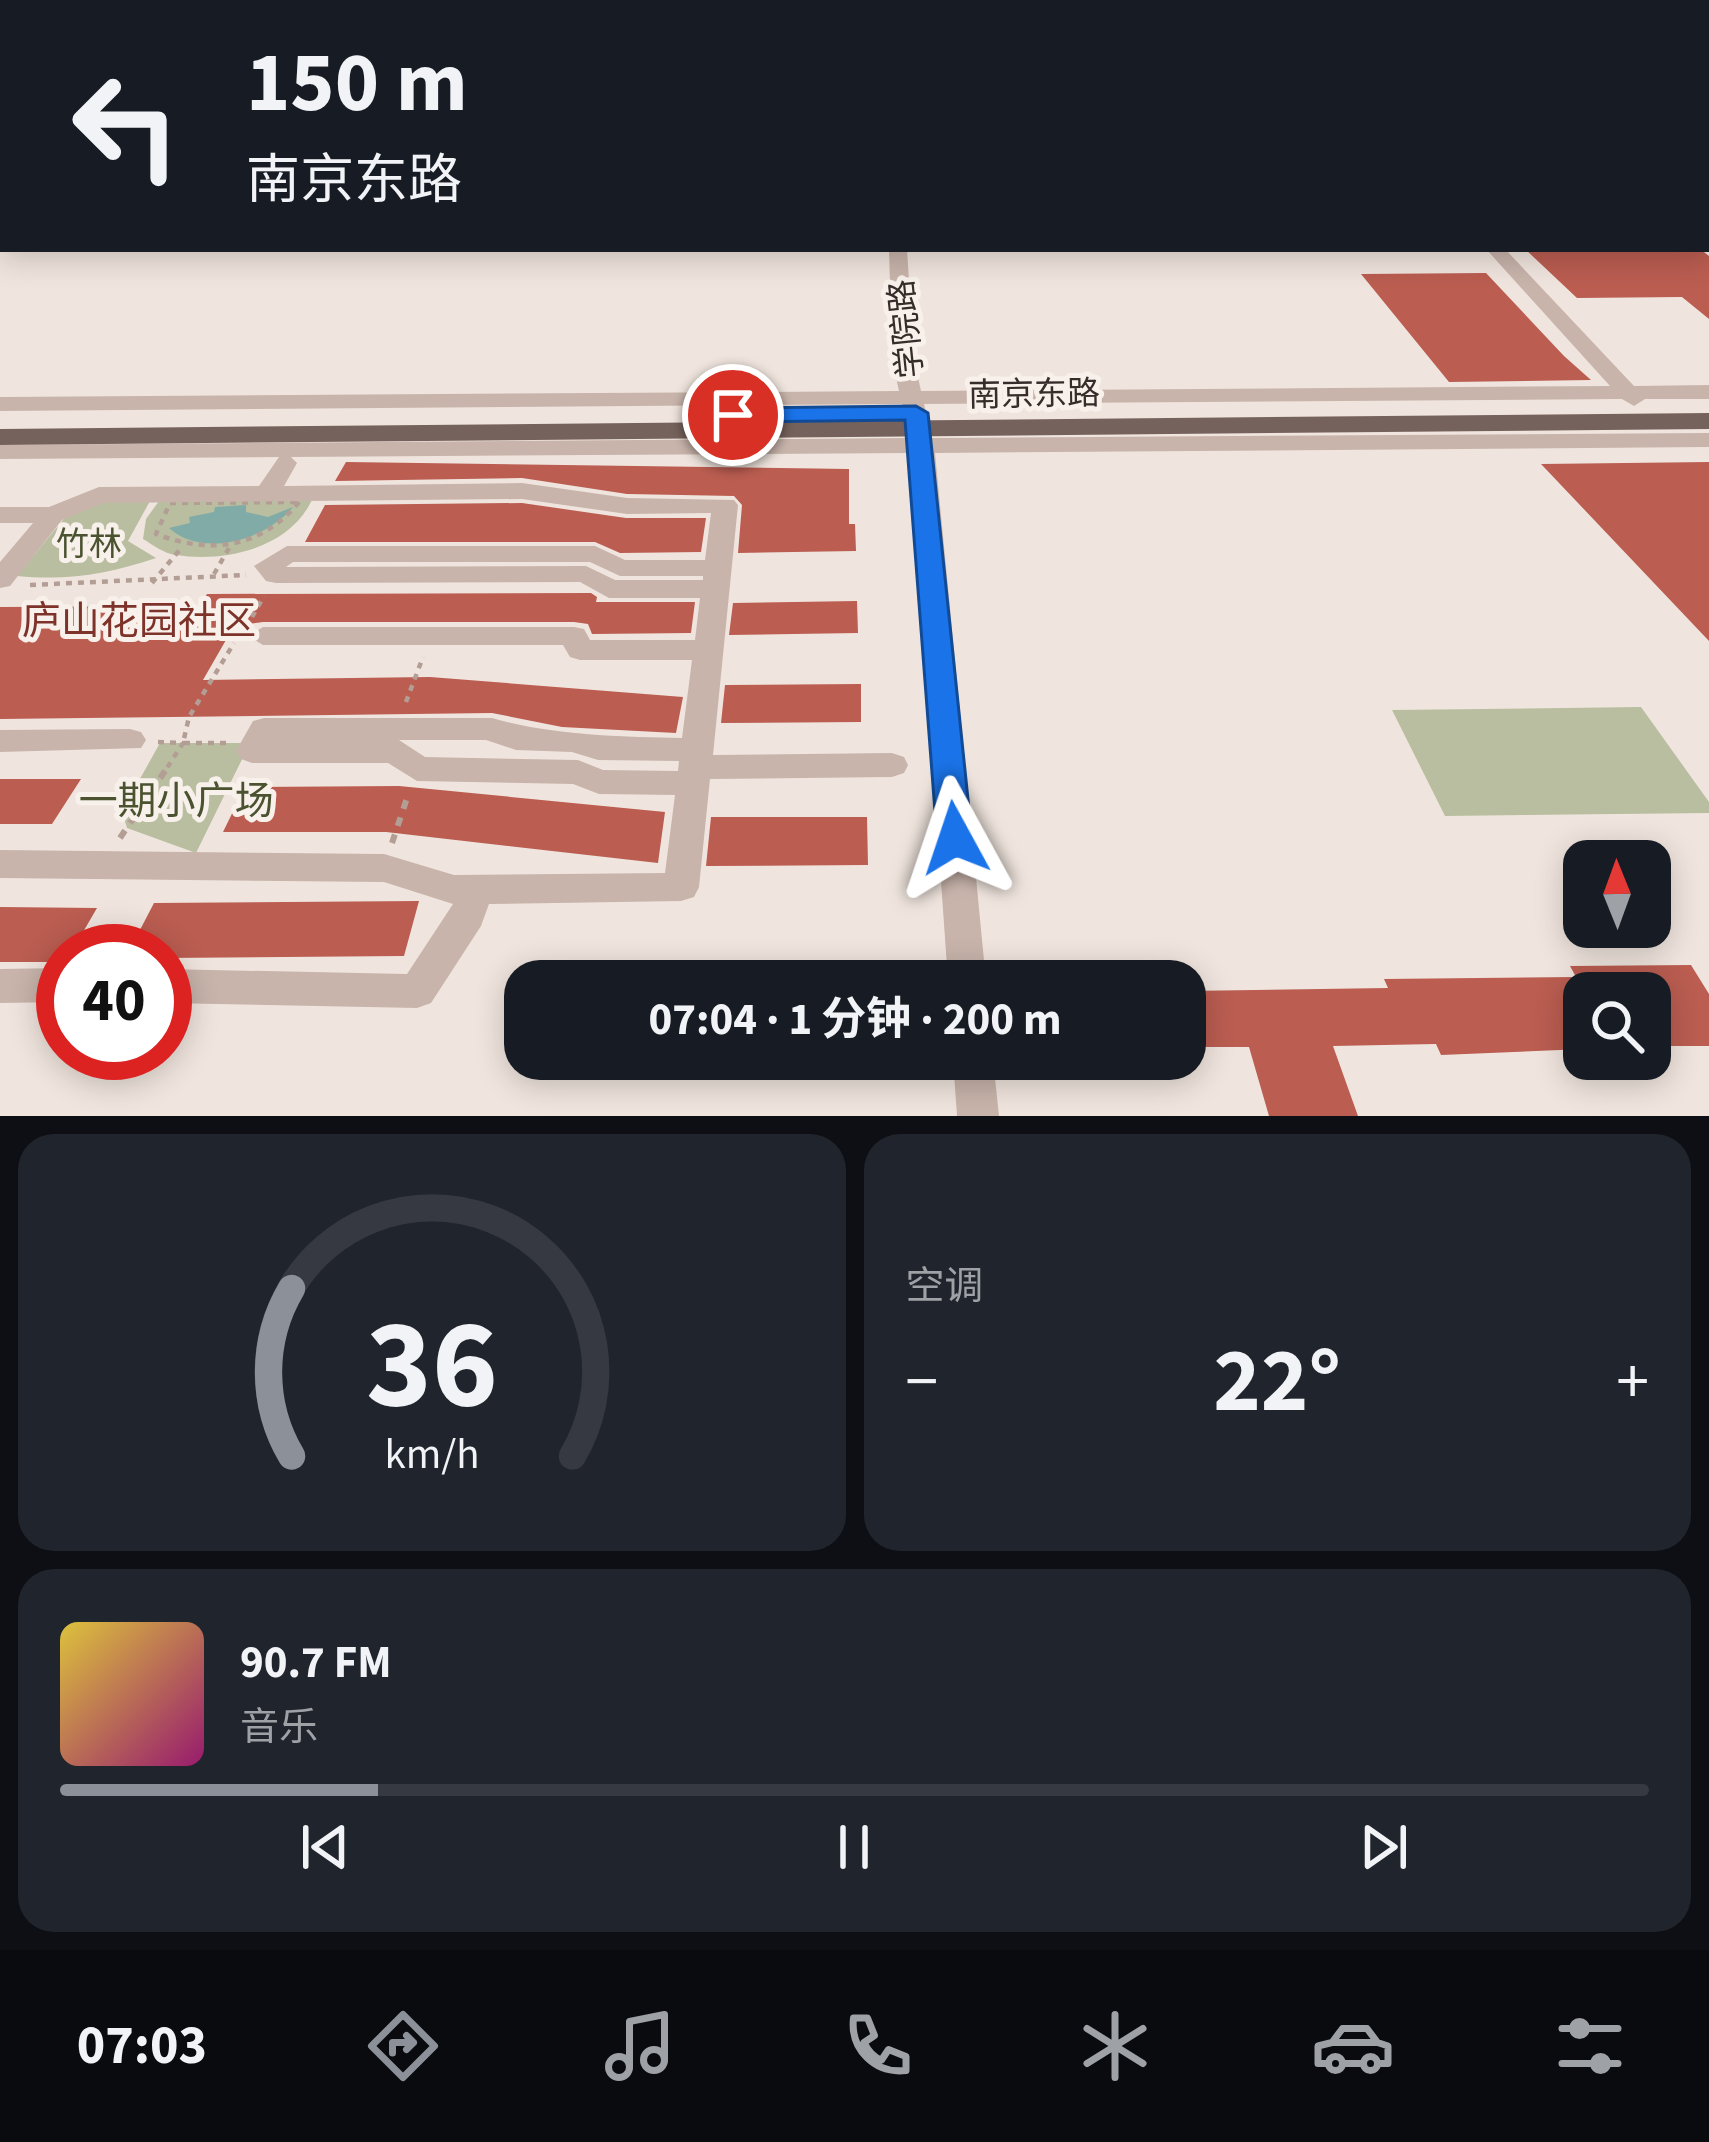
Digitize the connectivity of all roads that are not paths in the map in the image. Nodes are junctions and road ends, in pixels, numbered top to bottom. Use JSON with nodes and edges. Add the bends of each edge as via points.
{"nodes":[{"id":1,"x":898,"y":252,"type":"edge"},
{"id":2,"x":1498,"y":252,"type":"edge"},
{"id":3,"x":1709,"y":392,"type":"edge"},
{"id":4,"x":1634,"y":400,"type":"junction"},
{"id":5,"x":0,"y":404,"type":"edge"},
{"id":6,"x":1709,"y":406,"type":"edge"},
{"id":7,"x":0,"y":419,"type":"edge"},
{"id":8,"x":918,"y":421,"type":"junction"},
{"id":9,"x":1709,"y":421,"type":"edge"},
{"id":10,"x":0,"y":437,"type":"edge"},
{"id":11,"x":1709,"y":440,"type":"edge"},
{"id":12,"x":0,"y":452,"type":"edge"},
{"id":13,"x":285,"y":463,"type":"dead end"},
{"id":14,"x":267,"y":494,"type":"junction"},
{"id":15,"x":53,"y":514,"type":"junction"},
{"id":16,"x":0,"y":515,"type":"edge"},
{"id":17,"x":282,"y":565,"type":"road end"},
{"id":18,"x":716,"y":579,"type":"junction"},
{"id":19,"x":10,"y":582,"type":"edge"},
{"id":20,"x":255,"y":630,"type":"road end"},
{"id":21,"x":709,"y":650,"type":"junction"},
{"id":22,"x":130,"y":740,"type":"dead end"},
{"id":23,"x":0,"y":741,"type":"edge"},
{"id":24,"x":892,"y":765,"type":"dead end"},
{"id":25,"x":695,"y":767,"type":"junction"},
{"id":26,"x":0,"y":864,"type":"edge"},
{"id":27,"x":475,"y":889,"type":"junction"},
{"id":28,"x":965,"y":960,"type":"edge"},
{"id":29,"x":36,"y":985,"type":"edge"},
{"id":30,"x":0,"y":986,"type":"edge"},
{"id":31,"x":192,"y":987,"type":"edge"},
{"id":32,"x":975,"y":1080,"type":"edge"},
{"id":33,"x":978,"y":1116,"type":"edge"}],
"edges":[{"from":1,"to":8,"type":"street","name":"学院路","via":[[903,358]]},
{"from":2,"to":4,"type":"street"},
{"from":3,"to":4,"type":"street"},
{"from":4,"to":6,"type":"main road","name":"南京东路"},
{"from":4,"to":8,"type":"main road","name":"南京东路"},
{"from":5,"to":8,"type":"street"},
{"from":7,"to":8,"type":"main road","name":"南京东路"},
{"from":8,"to":9,"type":"main road","name":"南京东路"},
{"from":8,"to":10,"type":"main road","name":"南京东路"},
{"from":8,"to":11,"type":"street"},
{"from":8,"to":12,"type":"street"},
{"from":8,"to":28,"type":"street","name":"学院路"},
{"from":13,"to":14,"type":"street"},
{"from":14,"to":15,"type":"street","via":[[99,495]]},
{"from":14,"to":18,"type":"street","via":[[522,491],[626,506],[725,505]]},
{"from":15,"to":16,"type":"street"},
{"from":15,"to":19,"type":"street"},
{"from":17,"to":18,"type":"street","via":[[595,554],[620,568]]},
{"from":18,"to":21,"type":"street"},
{"from":20,"to":21,"type":"street","via":[[574,636],[580,650]]},
{"from":21,"to":25,"type":"street"},
{"from":22,"to":23,"type":"street"},
{"from":24,"to":25,"type":"street"},
{"from":25,"to":25,"type":"street","via":[[584,740],[504,739],[491,728],[264,729],[252,751],[396,751],[417,769],[578,772],[599,782]]},
{"from":25,"to":27,"type":"street","via":[[681,887]]},
{"from":26,"to":27,"type":"street","via":[[384,868]]},
{"from":27,"to":31,"type":"street","via":[[468,915],[417,991]]},
{"from":29,"to":30,"type":"street"},
{"from":32,"to":33,"type":"street"}]}
